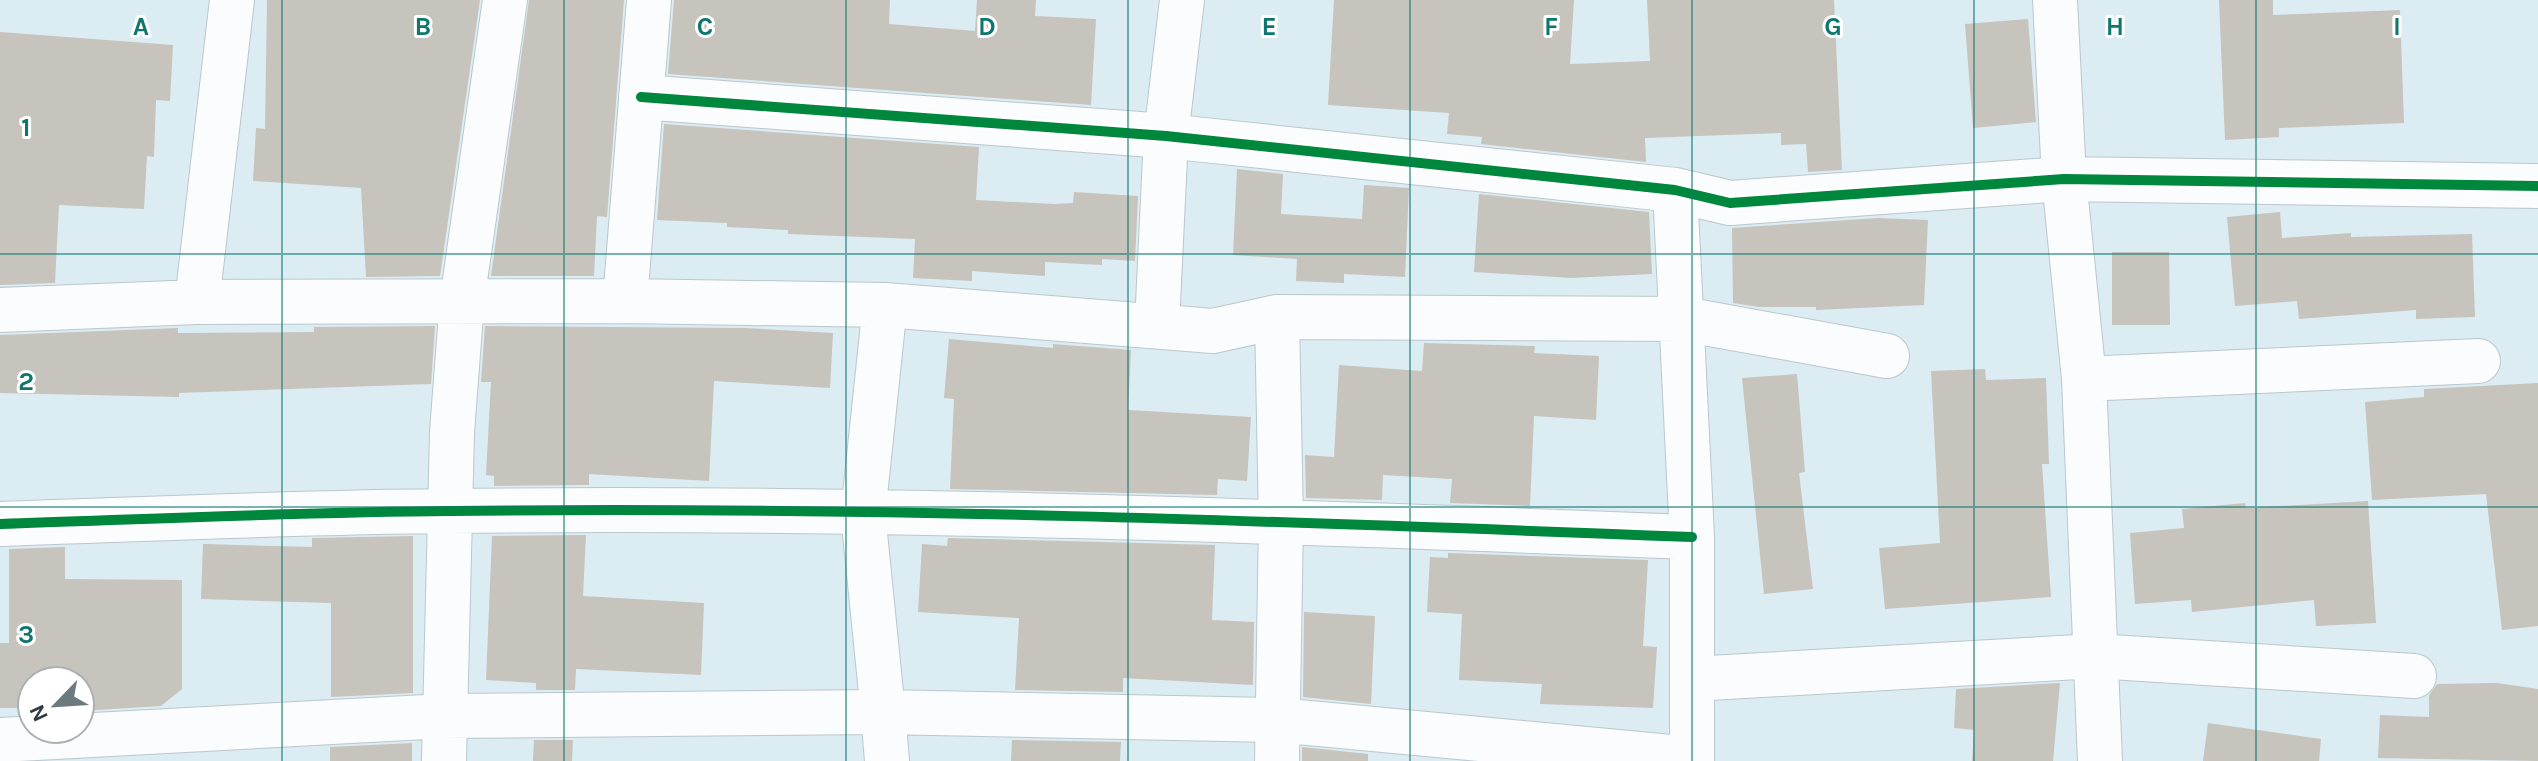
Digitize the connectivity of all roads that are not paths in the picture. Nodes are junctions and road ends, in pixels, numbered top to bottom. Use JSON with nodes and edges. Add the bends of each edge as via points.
{"nodes":[{"id":1,"x":232,"y":0,"type":"edge"},
{"id":2,"x":505,"y":0,"type":"edge"},
{"id":3,"x":649,"y":0,"type":"edge"},
{"id":4,"x":1182,"y":0,"type":"edge"},
{"id":5,"x":2055,"y":0,"type":"edge"},
{"id":6,"x":641,"y":97,"type":"junction"},
{"id":7,"x":1166,"y":136,"type":"junction"},
{"id":8,"x":2064,"y":179,"type":"junction"},
{"id":9,"x":2538,"y":186,"type":"edge"},
{"id":10,"x":1675,"y":190,"type":"junction"},
{"id":11,"x":462,"y":301,"type":"junction"},
{"id":12,"x":625,"y":301,"type":"junction"},
{"id":13,"x":197,"y":302,"type":"junction"},
{"id":14,"x":885,"y":305,"type":"junction"},
{"id":15,"x":0,"y":310,"type":"edge"},
{"id":16,"x":1277,"y":317,"type":"junction"},
{"id":17,"x":1683,"y":319,"type":"junction"},
{"id":18,"x":1157,"y":325,"type":"junction"},
{"id":19,"x":1887,"y":356,"type":"dead end"},
{"id":20,"x":2478,"y":361,"type":"dead end"},
{"id":21,"x":2084,"y":379,"type":"junction"},
{"id":22,"x":450,"y":511,"type":"junction"},
{"id":23,"x":863,"y":514,"type":"junction"},
{"id":24,"x":1281,"y":521,"type":"junction"},
{"id":25,"x":0,"y":524,"type":"edge"},
{"id":26,"x":1692,"y":537,"type":"junction"},
{"id":27,"x":2095,"y":656,"type":"junction"},
{"id":28,"x":2414,"y":676,"type":"dead end"},
{"id":29,"x":1692,"y":679,"type":"junction"},
{"id":30,"x":883,"y":712,"type":"junction"},
{"id":31,"x":444,"y":716,"type":"junction"},
{"id":32,"x":0,"y":740,"type":"edge"},
{"id":33,"x":1277,"y":740,"type":"edge"},
{"id":34,"x":1692,"y":760,"type":"edge"},
{"id":35,"x":444,"y":761,"type":"edge"},
{"id":36,"x":887,"y":761,"type":"edge"},
{"id":37,"x":2100,"y":761,"type":"edge"}],
"edges":[{"from":1,"to":13,"type":"street"},
{"from":2,"to":11,"type":"street"},
{"from":3,"to":6,"type":"street"},
{"from":4,"to":7,"type":"street"},
{"from":5,"to":8,"type":"street"},
{"from":6,"to":7,"type":"street"},
{"from":6,"to":12,"type":"street"},
{"from":7,"to":10,"type":"street"},
{"from":7,"to":18,"type":"street"},
{"from":8,"to":9,"type":"street"},
{"from":8,"to":10,"type":"street","via":[[1730,203]]},
{"from":8,"to":21,"type":"street"},
{"from":10,"to":17,"type":"street"},
{"from":11,"to":12,"type":"street"},
{"from":11,"to":13,"type":"street"},
{"from":11,"to":22,"type":"street"},
{"from":12,"to":14,"type":"street"},
{"from":13,"to":15,"type":"street"},
{"from":14,"to":18,"type":"street"},
{"from":14,"to":23,"type":"street"},
{"from":16,"to":17,"type":"street"},
{"from":16,"to":18,"type":"street","via":[[1213,331]]},
{"from":16,"to":24,"type":"street"},
{"from":17,"to":19,"type":"street"},
{"from":17,"to":26,"type":"street"},
{"from":20,"to":21,"type":"street"},
{"from":21,"to":27,"type":"street"},
{"from":22,"to":23,"type":"street"},
{"from":22,"to":25,"type":"street"},
{"from":22,"to":31,"type":"street"},
{"from":23,"to":24,"type":"street"},
{"from":23,"to":30,"type":"street"},
{"from":24,"to":26,"type":"street"},
{"from":24,"to":33,"type":"street"},
{"from":26,"to":29,"type":"street"},
{"from":27,"to":28,"type":"street"},
{"from":27,"to":29,"type":"street"},
{"from":27,"to":37,"type":"street"},
{"from":29,"to":34,"type":"street"},
{"from":30,"to":31,"type":"street"},
{"from":30,"to":33,"type":"street"},
{"from":30,"to":36,"type":"street"},
{"from":31,"to":32,"type":"street"},
{"from":31,"to":35,"type":"street"},
{"from":33,"to":34,"type":"street"}]}
